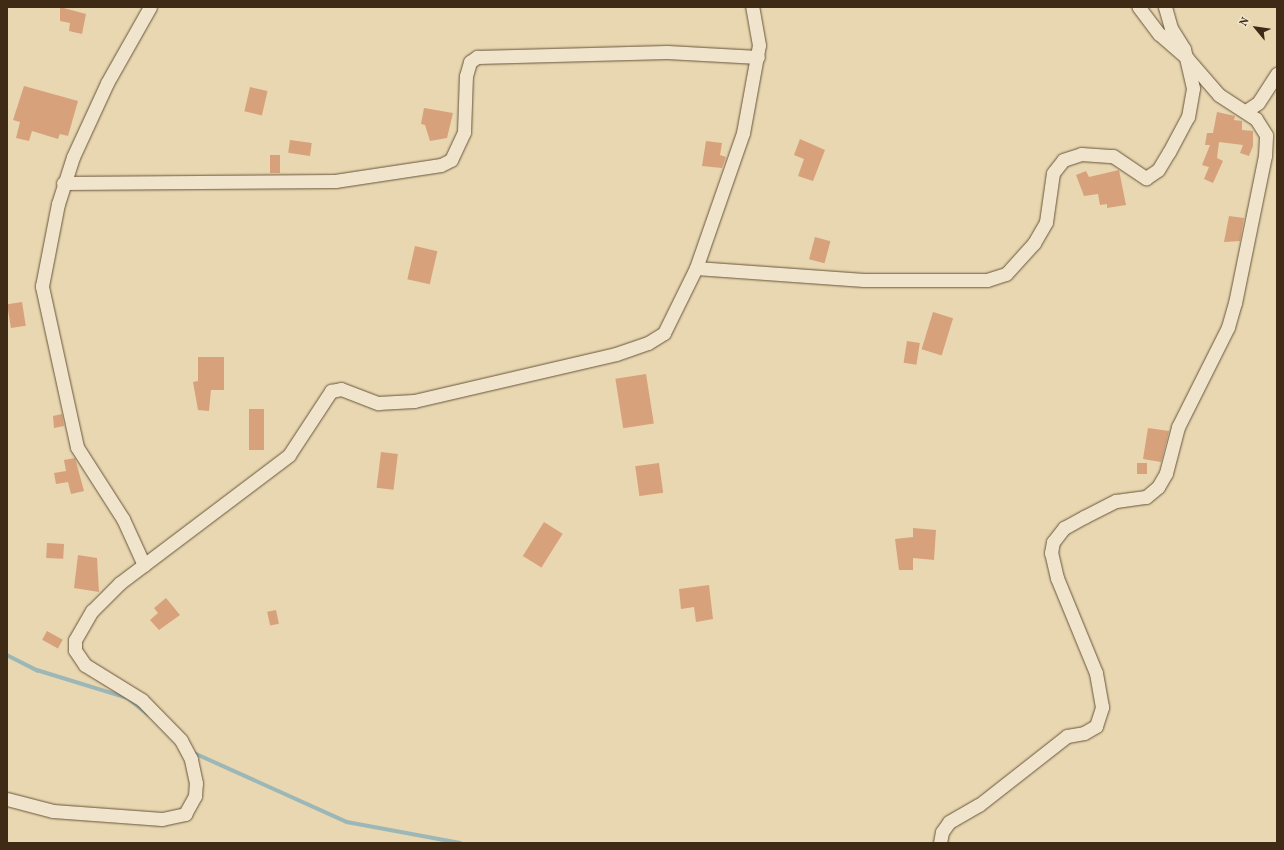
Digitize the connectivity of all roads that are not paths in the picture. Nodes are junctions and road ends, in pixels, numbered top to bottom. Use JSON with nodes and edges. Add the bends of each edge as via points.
{"nodes":[{"id":1,"x":150,"y":7,"type":"edge"},
{"id":2,"x":752,"y":7,"type":"edge"},
{"id":3,"x":1139,"y":7,"type":"edge"},
{"id":4,"x":1165,"y":7,"type":"edge"},
{"id":5,"x":758,"y":57,"type":"junction"},
{"id":6,"x":1187,"y":58,"type":"junction"},
{"id":7,"x":1277,"y":74,"type":"edge"},
{"id":8,"x":1246,"y":111,"type":"junction"},
{"id":9,"x":63,"y":183,"type":"junction"},
{"id":10,"x":696,"y":268,"type":"junction"},
{"id":11,"x":144,"y":565,"type":"junction"},
{"id":12,"x":7,"y":799,"type":"edge"},
{"id":13,"x":940,"y":843,"type":"edge"}],
"edges":[{"from":1,"to":9,"type":"street","via":[[107,83]]},
{"from":2,"to":5,"type":"street","via":[[758,26]]},
{"from":3,"to":6,"type":"street","via":[[1159,34]]},
{"from":4,"to":6,"type":"street","via":[[1166,17]]},
{"from":5,"to":9,"type":"street","via":[[668,52],[477,57],[470,62],[466,76],[464,132],[452,160],[441,164],[335,182]]},
{"from":5,"to":10,"type":"street","via":[[743,133]]},
{"from":6,"to":8,"type":"street","via":[[1219,95]]},
{"from":6,"to":10,"type":"street","via":[[1193,88],[1191,110],[1158,170],[1143,177],[1119,159],[1104,155],[1080,154],[1063,160],[1053,173],[1050,210],[1041,232],[1012,268],[1000,276],[982,280],[864,280]]},
{"from":7,"to":8,"type":"street","via":[[1258,103]]},
{"from":8,"to":13,"type":"street","via":[[1262,127],[1266,143],[1235,303],[1226,331],[1178,427],[1166,473],[1152,494],[1116,501],[1072,523],[1058,534],[1051,548],[1060,588],[1083,634],[1096,673],[1102,707],[1099,720],[1090,731],[1067,736],[979,805],[949,822],[942,832]]},
{"from":9,"to":11,"type":"street","via":[[44,266],[43,301],[77,447],[122,519]]},
{"from":10,"to":11,"type":"street","via":[[669,326],[648,343],[414,401],[378,403],[341,389],[331,391],[296,446],[279,465]]},
{"from":11,"to":12,"type":"street","via":[[92,611],[79,629],[75,650],[85,665],[153,709],[181,740],[191,759],[195,796],[185,814],[176,818],[54,811]]}]}
